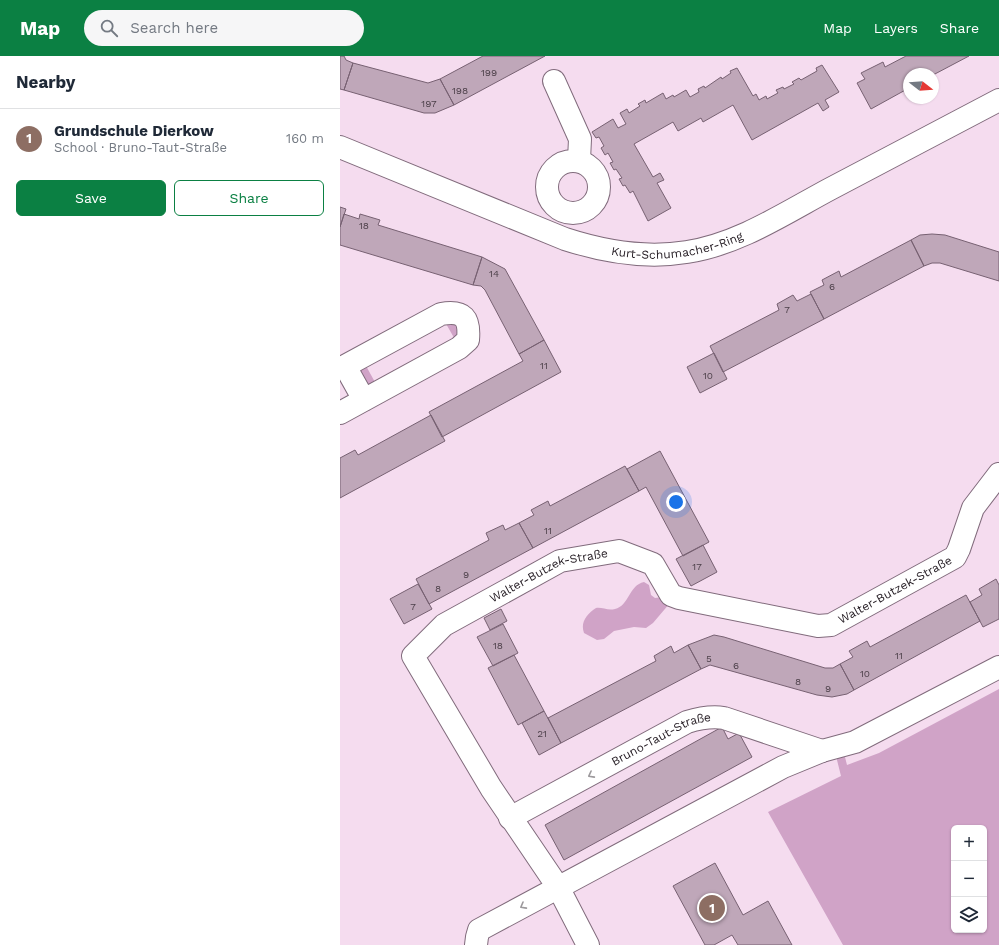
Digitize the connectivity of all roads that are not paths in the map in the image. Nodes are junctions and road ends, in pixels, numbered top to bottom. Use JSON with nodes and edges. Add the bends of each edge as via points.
{"nodes":[{"id":1,"x":554,"y":81,"type":"dead end"},
{"id":2,"x":996,"y":108,"type":"edge"},
{"id":3,"x":340,"y":147,"type":"edge"},
{"id":4,"x":579,"y":160,"type":"dead end"},
{"id":5,"x":364,"y":400,"type":"junction"},
{"id":6,"x":340,"y":413,"type":"edge"},
{"id":7,"x":999,"y":474,"type":"edge"},
{"id":8,"x":999,"y":667,"type":"edge"},
{"id":9,"x":822,"y":751,"type":"junction"},
{"id":10,"x":510,"y":818,"type":"junction"},
{"id":11,"x":558,"y":887,"type":"junction"},
{"id":12,"x":476,"y":945,"type":"edge"},
{"id":13,"x":588,"y":945,"type":"edge"}],
"edges":[{"from":1,"to":4,"type":"street","via":[[580,139]]},
{"from":2,"to":3,"type":"street","name":"Kurt-Schumacher-Ring","via":[[753,230],[705,249],[664,255],[621,253],[565,239]]},
{"from":5,"to":5,"type":"street","via":[[460,348],[468,340],[470,326],[463,316],[452,312],[441,314],[345,366]]},
{"from":5,"to":6,"type":"street"},
{"from":7,"to":10,"type":"street","name":"Walter-Butzek-Straße","via":[[973,508],[955,556],[831,625],[818,626],[679,598],[672,595],[653,564],[619,551],[560,561],[444,625],[413,656]]},
{"from":8,"to":9,"type":"street","via":[[855,742]]},
{"from":9,"to":10,"type":"street","name":"Bruno-Taut-Straße","one_way":true,"via":[[724,718],[714,716],[700,719],[687,722]]},
{"from":9,"to":11,"type":"street","via":[[783,767]]},
{"from":10,"to":11,"type":"street","name":"Walter-Butzek-Straße"},
{"from":11,"to":12,"type":"street","one_way":true,"via":[[479,930]]},
{"from":11,"to":13,"type":"street","name":"Walter-Butzek-Straße"}]}
